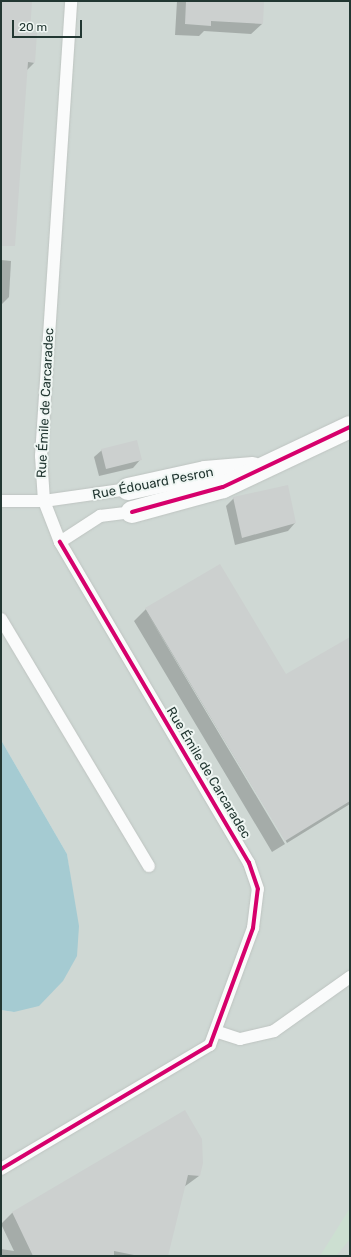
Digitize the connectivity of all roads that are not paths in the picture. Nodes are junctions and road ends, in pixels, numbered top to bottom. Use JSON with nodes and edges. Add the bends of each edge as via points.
{"nodes":[{"id":1,"x":71,"y":1,"type":"edge"},
{"id":2,"x":349,"y":427,"type":"edge"},
{"id":3,"x":262,"y":468,"type":"junction"},
{"id":4,"x":128,"y":489,"type":"joint"},
{"id":5,"x":1,"y":501,"type":"edge"},
{"id":6,"x":44,"y":501,"type":"junction"},
{"id":7,"x":132,"y":512,"type":"joint"},
{"id":8,"x":60,"y":542,"type":"junction"},
{"id":9,"x":1,"y":619,"type":"edge"},
{"id":10,"x":149,"y":866,"type":"dead end"},
{"id":11,"x":350,"y":977,"type":"edge"},
{"id":12,"x":218,"y":1032,"type":"junction"},
{"id":13,"x":1,"y":1169,"type":"edge"}],
"edges":[{"from":1,"to":6,"type":"lane","name":"Rue Émile de Carcaradec","via":[[41,456]]},
{"from":2,"to":3,"type":"street","name":"Rue Édouard Pesron"},
{"from":3,"to":4,"type":"street","name":"Rue Édouard Pesron","via":[[204,472]]},
{"from":3,"to":7,"type":"street","name":"Rue Édouard Pesron","via":[[210,492]]},
{"from":4,"to":6,"type":"lane","name":"Rue Édouard Pesron"},
{"from":5,"to":6,"type":"lane","name":"Rue Édouard Pesron"},
{"from":6,"to":8,"type":"lane","name":"Rue Émile de Carcaradec"},
{"from":7,"to":8,"type":"lane","name":"Rue Édouard Pesron","via":[[100,516]]},
{"from":8,"to":12,"type":"lane","name":"Rue Émile de Carcaradec","via":[[250,863],[258,890],[252,928]]},
{"from":9,"to":10,"type":"lane"},
{"from":11,"to":12,"type":"lane","via":[[274,1031],[240,1039]]},
{"from":12,"to":13,"type":"lane","name":"Rue Émile de Carcaradec","via":[[210,1045]]}]}
